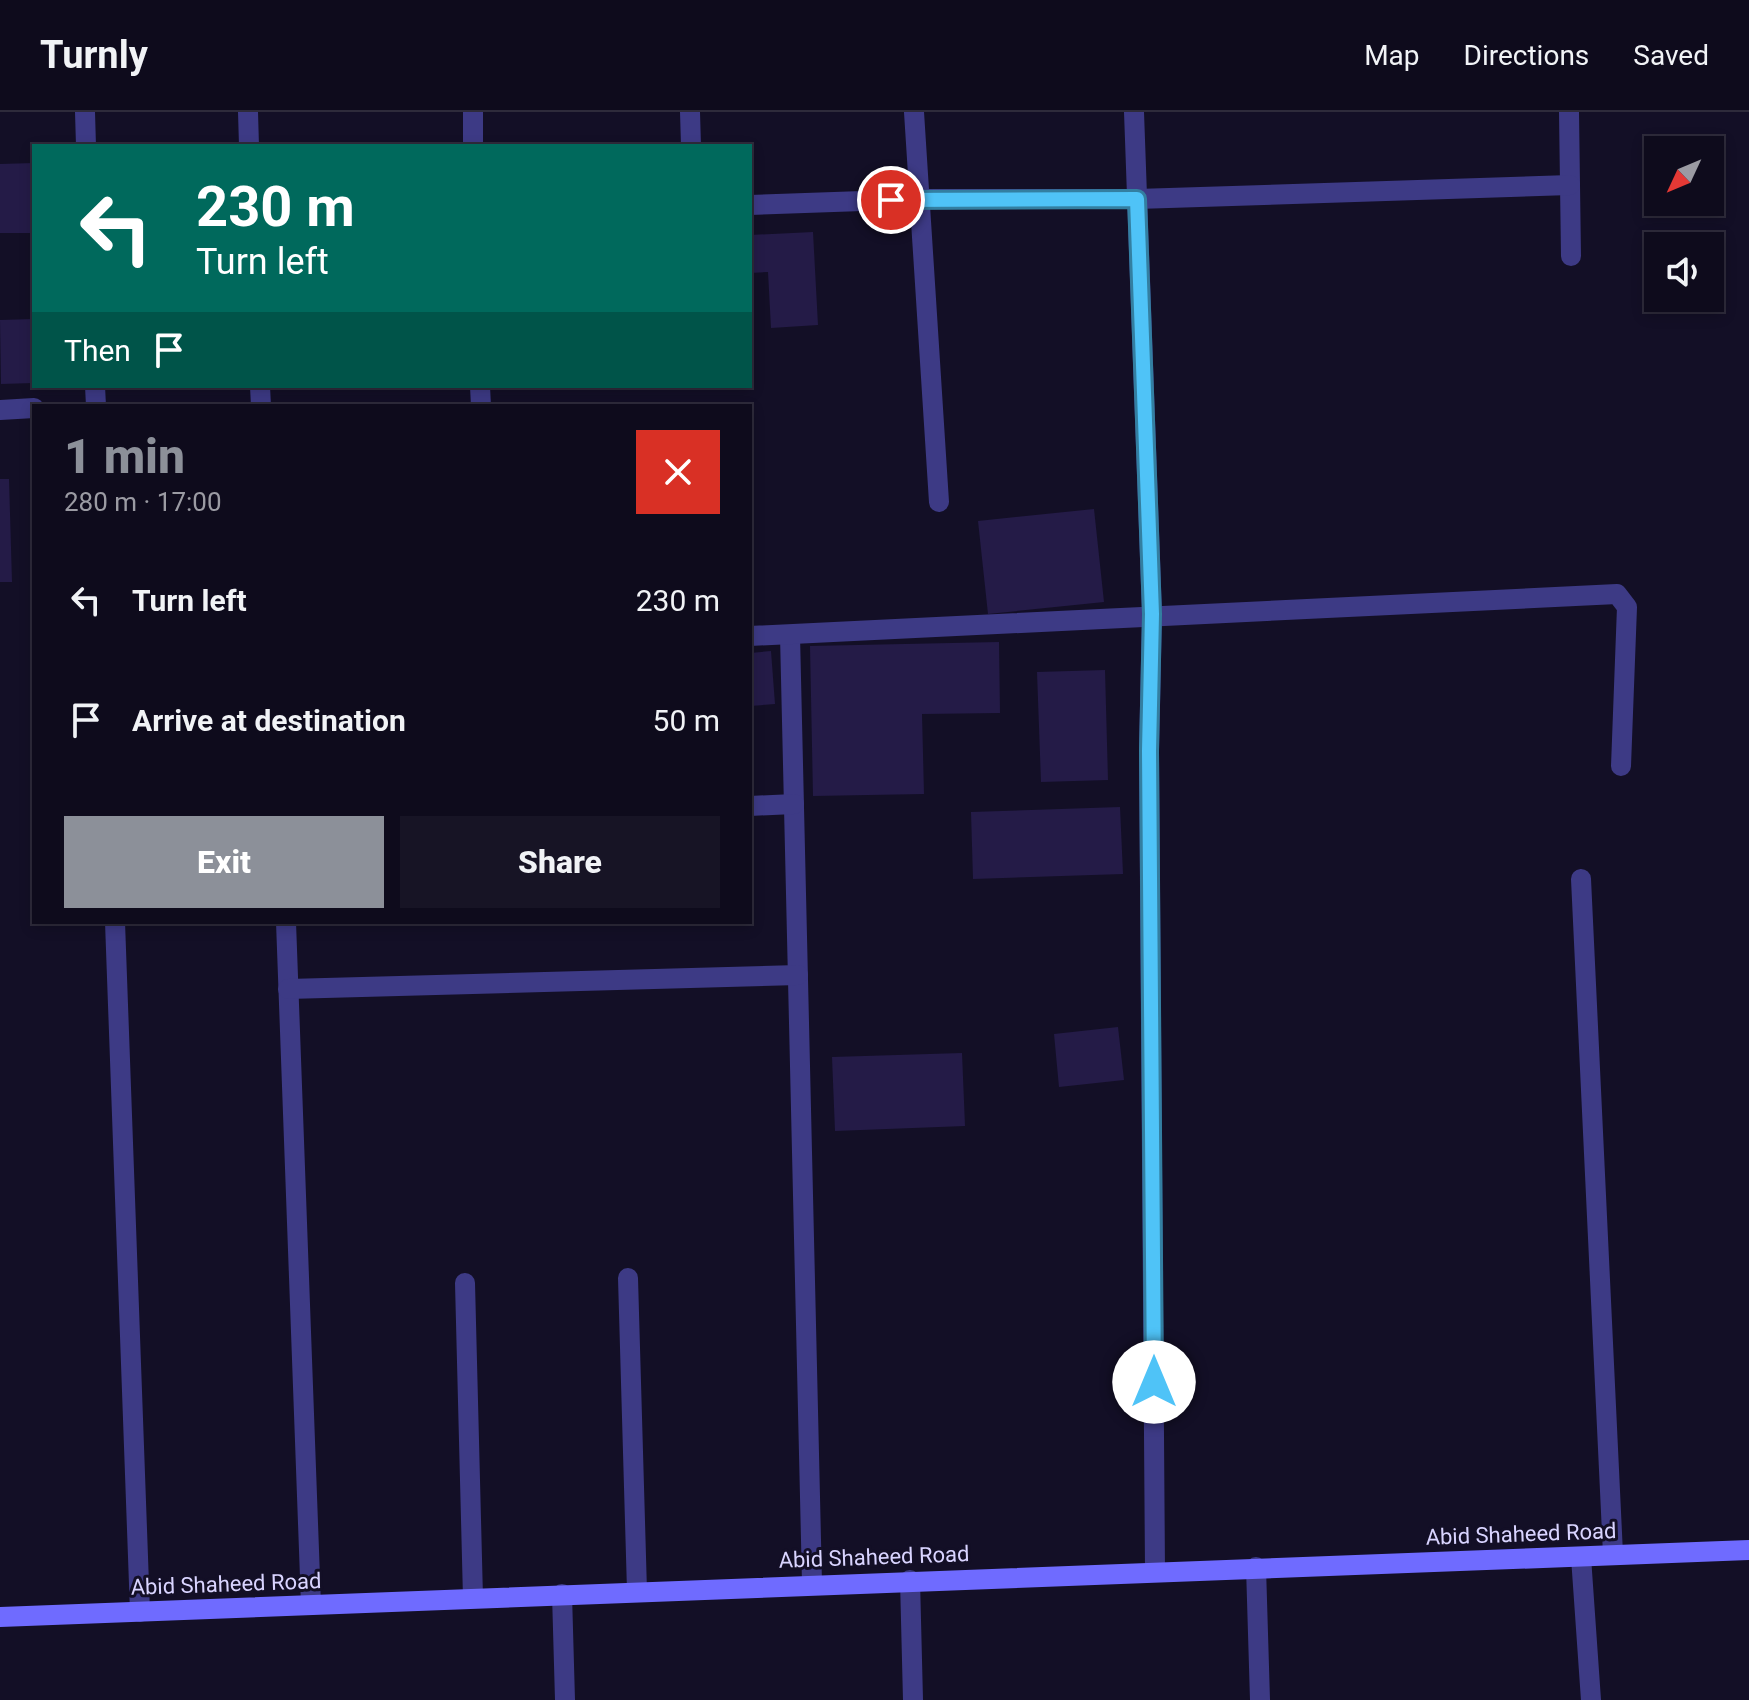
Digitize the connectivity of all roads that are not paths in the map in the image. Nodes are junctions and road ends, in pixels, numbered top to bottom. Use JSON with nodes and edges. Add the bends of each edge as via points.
{"nodes":[{"id":1,"x":85,"y":112,"type":"edge"},
{"id":2,"x":248,"y":112,"type":"edge"},
{"id":3,"x":473,"y":112,"type":"edge"},
{"id":4,"x":690,"y":112,"type":"edge"},
{"id":5,"x":914,"y":112,"type":"edge"},
{"id":6,"x":1134,"y":112,"type":"edge"},
{"id":7,"x":1569,"y":112,"type":"edge"},
{"id":8,"x":86,"y":144,"type":"edge"},
{"id":9,"x":249,"y":144,"type":"edge"},
{"id":10,"x":473,"y":144,"type":"edge"},
{"id":11,"x":691,"y":144,"type":"edge"},
{"id":12,"x":1570,"y":185,"type":"junction"},
{"id":13,"x":920,"y":199,"type":"junction"},
{"id":14,"x":1137,"y":199,"type":"junction"},
{"id":15,"x":752,"y":205,"type":"edge"},
{"id":16,"x":1571,"y":256,"type":"dead end"},
{"id":17,"x":32,"y":408,"type":"edge"},
{"id":18,"x":0,"y":410,"type":"edge"},
{"id":19,"x":939,"y":502,"type":"dead end"},
{"id":20,"x":1152,"y":614,"type":"junction"},
{"id":21,"x":790,"y":635,"type":"junction"},
{"id":22,"x":752,"y":636,"type":"edge"},
{"id":23,"x":1621,"y":766,"type":"dead end"},
{"id":24,"x":794,"y":804,"type":"junction"},
{"id":25,"x":752,"y":806,"type":"edge"},
{"id":26,"x":1581,"y":879,"type":"dead end"},
{"id":27,"x":115,"y":924,"type":"edge"},
{"id":28,"x":286,"y":924,"type":"edge"},
{"id":29,"x":798,"y":975,"type":"junction"},
{"id":30,"x":288,"y":989,"type":"junction"},
{"id":31,"x":628,"y":1278,"type":"dead end"},
{"id":32,"x":465,"y":1283,"type":"dead end"},
{"id":33,"x":1749,"y":1550,"type":"edge"},
{"id":34,"x":1613,"y":1554,"type":"junction"},
{"id":35,"x":1581,"y":1557,"type":"junction"},
{"id":36,"x":1256,"y":1567,"type":"junction"},
{"id":37,"x":1155,"y":1571,"type":"junction"},
{"id":38,"x":910,"y":1580,"type":"junction"},
{"id":39,"x":812,"y":1583,"type":"junction"},
{"id":40,"x":637,"y":1591,"type":"junction"},
{"id":41,"x":562,"y":1594,"type":"junction"},
{"id":42,"x":473,"y":1598,"type":"junction"},
{"id":43,"x":311,"y":1605,"type":"junction"},
{"id":44,"x":140,"y":1612,"type":"junction"},
{"id":45,"x":0,"y":1617,"type":"edge"},
{"id":46,"x":565,"y":1700,"type":"edge"},
{"id":47,"x":913,"y":1700,"type":"edge"},
{"id":48,"x":1260,"y":1700,"type":"edge"},
{"id":49,"x":1591,"y":1700,"type":"edge"}],
"edges":[{"from":1,"to":8,"type":"street"},
{"from":2,"to":9,"type":"street"},
{"from":3,"to":10,"type":"street"},
{"from":4,"to":11,"type":"street"},
{"from":5,"to":13,"type":"street"},
{"from":6,"to":14,"type":"street"},
{"from":7,"to":12,"type":"street"},
{"from":12,"to":14,"type":"street"},
{"from":12,"to":16,"type":"street"},
{"from":13,"to":14,"type":"street"},
{"from":13,"to":15,"type":"street"},
{"from":13,"to":19,"type":"street"},
{"from":14,"to":20,"type":"street"},
{"from":17,"to":18,"type":"street"},
{"from":20,"to":21,"type":"street"},
{"from":20,"to":23,"type":"street","via":[[1617,594],[1627,607]]},
{"from":20,"to":37,"type":"street"},
{"from":21,"to":22,"type":"street"},
{"from":21,"to":24,"type":"street"},
{"from":24,"to":25,"type":"street"},
{"from":24,"to":29,"type":"street"},
{"from":26,"to":34,"type":"street"},
{"from":27,"to":44,"type":"street"},
{"from":28,"to":30,"type":"street"},
{"from":29,"to":30,"type":"street"},
{"from":29,"to":39,"type":"street"},
{"from":30,"to":43,"type":"street"},
{"from":31,"to":40,"type":"street"},
{"from":32,"to":42,"type":"street"},
{"from":33,"to":34,"type":"street","name":"Abid Shaheed Road"},
{"from":34,"to":35,"type":"street","name":"Abid Shaheed Road"},
{"from":35,"to":36,"type":"street","name":"Abid Shaheed Road"},
{"from":35,"to":49,"type":"street"},
{"from":36,"to":37,"type":"street","name":"Abid Shaheed Road"},
{"from":36,"to":48,"type":"street"},
{"from":37,"to":38,"type":"street","name":"Abid Shaheed Road"},
{"from":38,"to":39,"type":"street","name":"Abid Shaheed Road"},
{"from":38,"to":47,"type":"street"},
{"from":39,"to":40,"type":"street","name":"Abid Shaheed Road"},
{"from":40,"to":41,"type":"street","name":"Abid Shaheed Road"},
{"from":41,"to":42,"type":"street","name":"Abid Shaheed Road"},
{"from":41,"to":46,"type":"street"},
{"from":42,"to":43,"type":"street","name":"Abid Shaheed Road"},
{"from":43,"to":44,"type":"street","name":"Abid Shaheed Road"},
{"from":44,"to":45,"type":"street","name":"Abid Shaheed Road"}]}
